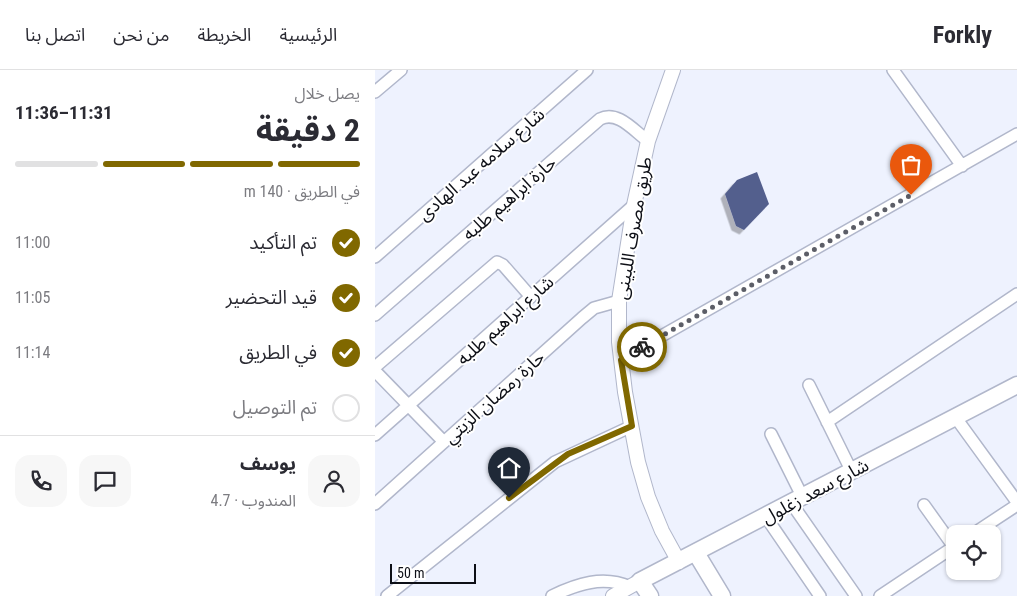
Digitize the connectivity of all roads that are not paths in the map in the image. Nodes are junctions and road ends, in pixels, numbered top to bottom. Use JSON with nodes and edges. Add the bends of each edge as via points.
{"nodes":[{"id":1,"x":401,"y":70,"type":"edge"},
{"id":2,"x":587,"y":70,"type":"edge"},
{"id":3,"x":673,"y":70,"type":"edge"},
{"id":4,"x":893,"y":70,"type":"edge"},
{"id":5,"x":375,"y":92,"type":"edge"},
{"id":6,"x":1017,"y":134,"type":"edge"},
{"id":7,"x":648,"y":141,"type":"junction"},
{"id":8,"x":962,"y":166,"type":"junction"},
{"id":9,"x":634,"y":205,"type":"junction"},
{"id":10,"x":375,"y":257,"type":"edge"},
{"id":11,"x":1017,"y":294,"type":"edge"},
{"id":12,"x":531,"y":297,"type":"junction"},
{"id":13,"x":619,"y":301,"type":"junction"},
{"id":14,"x":375,"y":315,"type":"edge"},
{"id":15,"x":621,"y":360,"type":"junction"},
{"id":16,"x":375,"y":367,"type":"edge"},
{"id":17,"x":375,"y":371,"type":"edge"},
{"id":18,"x":809,"y":385,"type":"dead end"},
{"id":19,"x":1017,"y":385,"type":"edge"},
{"id":20,"x":409,"y":406,"type":"junction"},
{"id":21,"x":956,"y":418,"type":"junction"},
{"id":22,"x":827,"y":422,"type":"junction"},
{"id":23,"x":632,"y":426,"type":"junction"},
{"id":24,"x":771,"y":434,"type":"dead end"},
{"id":25,"x":375,"y":435,"type":"edge"},
{"id":26,"x":444,"y":442,"type":"junction"},
{"id":27,"x":852,"y":472,"type":"junction"},
{"id":28,"x":797,"y":501,"type":"junction"},
{"id":29,"x":1017,"y":503,"type":"edge"},
{"id":30,"x":375,"y":504,"type":"edge"},
{"id":31,"x":924,"y":505,"type":"dead end"},
{"id":32,"x":766,"y":517,"type":"junction"},
{"id":33,"x":986,"y":525,"type":"edge"},
{"id":34,"x":946,"y":534,"type":"edge"},
{"id":35,"x":946,"y":552,"type":"edge"},
{"id":36,"x":696,"y":553,"type":"junction"},
{"id":37,"x":679,"y":562,"type":"junction"},
{"id":38,"x":635,"y":584,"type":"junction"},
{"id":39,"x":387,"y":596,"type":"edge"},
{"id":40,"x":552,"y":596,"type":"edge"},
{"id":41,"x":613,"y":596,"type":"edge"},
{"id":42,"x":650,"y":596,"type":"edge"},
{"id":43,"x":722,"y":596,"type":"edge"},
{"id":44,"x":820,"y":596,"type":"edge"},
{"id":45,"x":856,"y":596,"type":"edge"},
{"id":46,"x":880,"y":596,"type":"edge"}],
"edges":[{"from":1,"to":5,"type":"street"},
{"from":2,"to":10,"type":"street","name":"شارع سلامه عبد الهادى"},
{"from":3,"to":7,"type":"street","name":"طريق مصرف اللبينى"},
{"from":4,"to":8,"type":"street"},
{"from":6,"to":8,"type":"street"},
{"from":7,"to":9,"type":"street","name":"طريق مصرف اللبينى"},
{"from":7,"to":14,"type":"street","name":"حارة ابراهيم طلبه","via":[[617,117],[600,118]]},
{"from":8,"to":15,"type":"street"},
{"from":9,"to":12,"type":"street","name":"شارع ابراهيم طلبه"},
{"from":9,"to":13,"type":"street","name":"طريق مصرف اللبينى"},
{"from":11,"to":22,"type":"street"},
{"from":12,"to":16,"type":"street","via":[[497,262]]},
{"from":12,"to":20,"type":"street","name":"شارع ابراهيم طلبه"},
{"from":13,"to":15,"type":"street","name":"طريق مصرف اللبينى"},
{"from":13,"to":26,"type":"street","name":"حارة رمضان الزيتي","via":[[603,304],[588,313]]},
{"from":15,"to":23,"type":"street","name":"طريق مصرف اللبينى"},
{"from":17,"to":20,"type":"street"},
{"from":18,"to":22,"type":"street"},
{"from":19,"to":21,"type":"main road","name":"شارع سعد زغلول"},
{"from":20,"to":25,"type":"street","name":"شارع ابراهيم طلبه"},
{"from":20,"to":26,"type":"street"},
{"from":21,"to":27,"type":"main road","name":"شارع سعد زغلول"},
{"from":21,"to":29,"type":"street"},
{"from":22,"to":27,"type":"street"},
{"from":23,"to":37,"type":"street","name":"طريق مصرف اللبينى","via":[[648,497]]},
{"from":23,"to":39,"type":"street","via":[[555,462]]},
{"from":24,"to":28,"type":"street"},
{"from":26,"to":30,"type":"street","name":"حارة رمضان الزيتي"},
{"from":27,"to":28,"type":"main road","name":"شارع سعد زغلول"},
{"from":28,"to":32,"type":"main road","name":"شارع سعد زغلول"},
{"from":28,"to":45,"type":"street"},
{"from":29,"to":33,"type":"street"},
{"from":31,"to":34,"type":"street"},
{"from":32,"to":36,"type":"main road","name":"شارع سعد زغلول"},
{"from":32,"to":44,"type":"street"},
{"from":35,"to":46,"type":"street"},
{"from":36,"to":37,"type":"main road","name":"شارع سعد زغلول"},
{"from":36,"to":43,"type":"main road"},
{"from":37,"to":38,"type":"main road","name":"شارع سعد زغلول"},
{"from":38,"to":40,"type":"street","via":[[603,580]]},
{"from":38,"to":41,"type":"street","name":"شارع سعد زغلول"},
{"from":38,"to":42,"type":"main road"}]}
